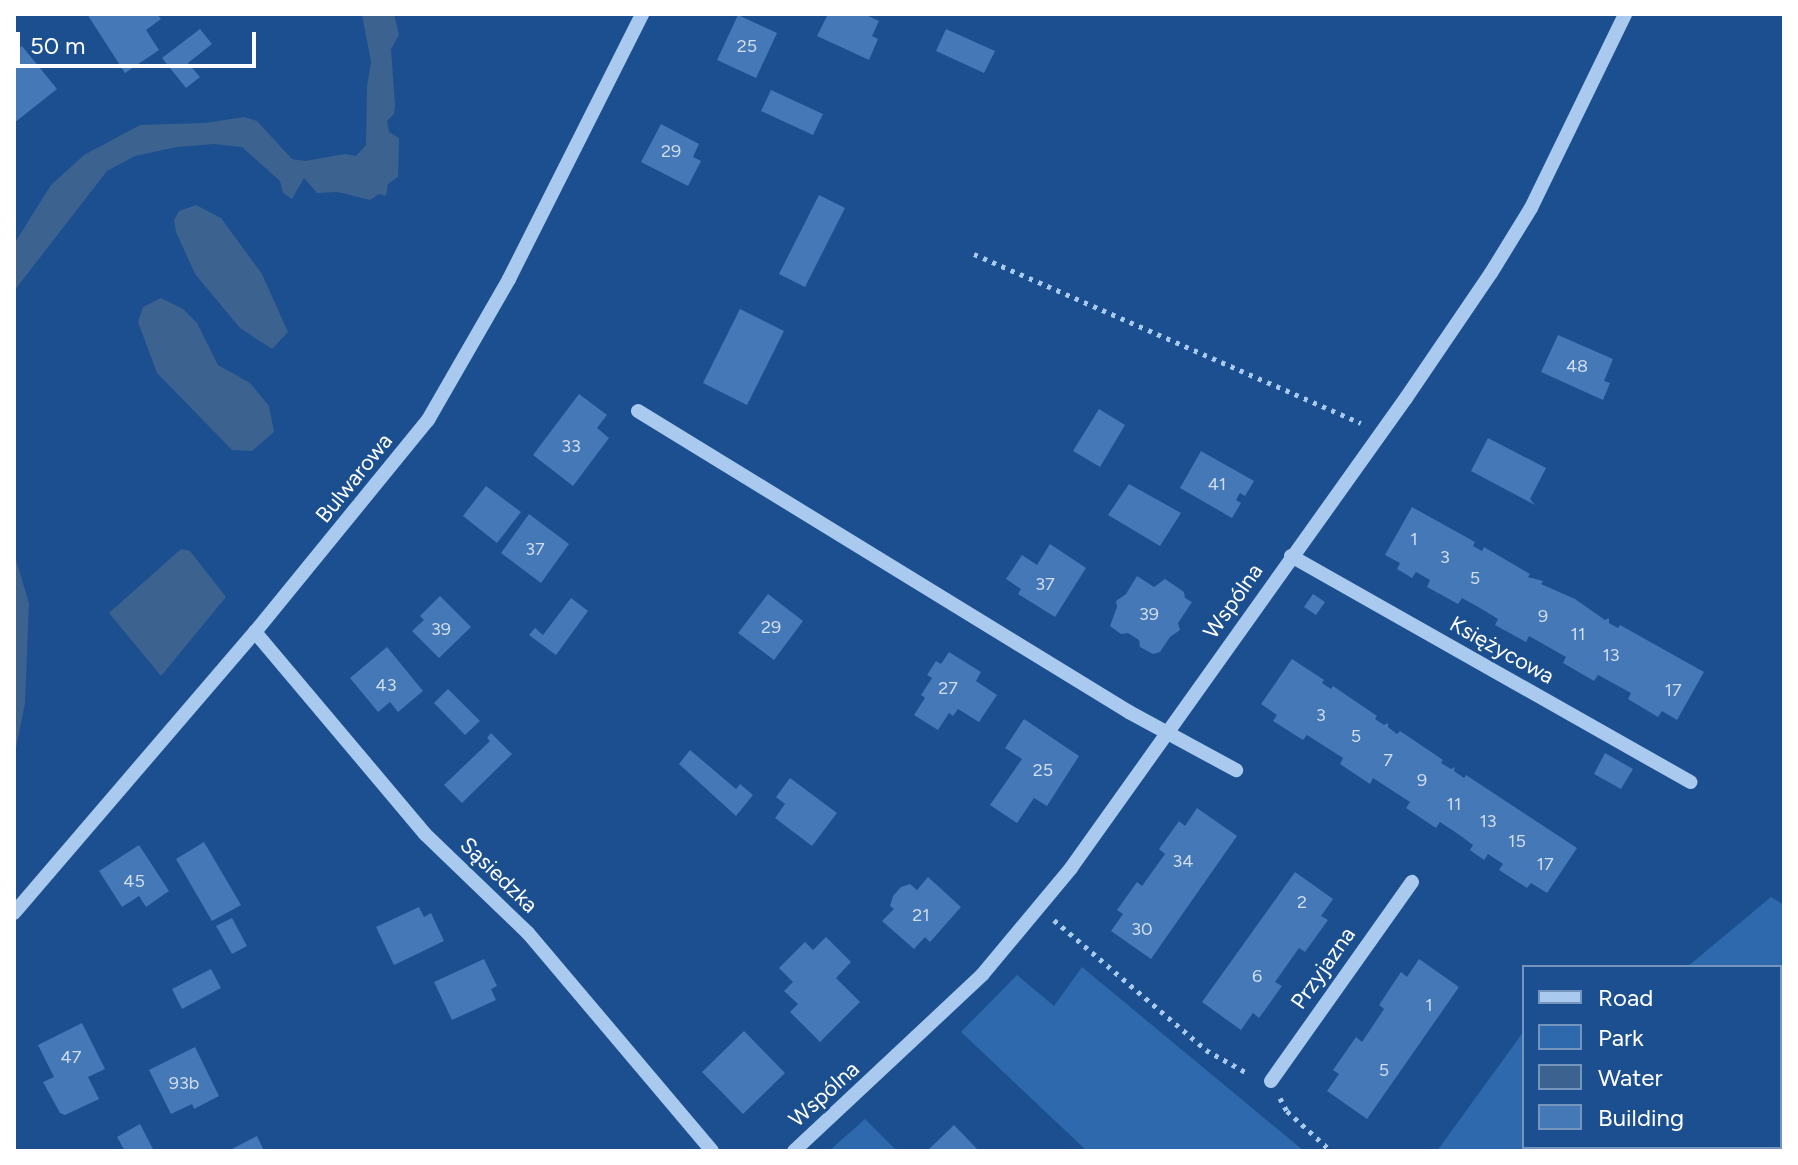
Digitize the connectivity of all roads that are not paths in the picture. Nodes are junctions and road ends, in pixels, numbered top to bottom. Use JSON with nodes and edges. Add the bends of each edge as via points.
{"nodes":[{"id":1,"x":642,"y":14,"type":"edge"},
{"id":2,"x":1625,"y":14,"type":"edge"},
{"id":3,"x":638,"y":411,"type":"dead end"},
{"id":4,"x":1291,"y":556,"type":"junction"},
{"id":5,"x":255,"y":632,"type":"junction"},
{"id":6,"x":1168,"y":731,"type":"junction"},
{"id":7,"x":1236,"y":770,"type":"dead end"},
{"id":8,"x":1691,"y":782,"type":"dead end"},
{"id":9,"x":1412,"y":882,"type":"dead end"},
{"id":10,"x":14,"y":913,"type":"edge"},
{"id":11,"x":1271,"y":1081,"type":"road end"},
{"id":12,"x":712,"y":1151,"type":"edge"},
{"id":13,"x":794,"y":1151,"type":"edge"}],
"edges":[{"from":1,"to":5,"type":"street","name":"Bulwarowa","via":[[453,382],[403,455]]},
{"from":2,"to":4,"type":"street","name":"Wspólna","via":[[1531,208],[1461,318]]},
{"from":3,"to":6,"type":"street"},
{"from":4,"to":6,"type":"street","name":"Wspólna"},
{"from":4,"to":8,"type":"street","name":"Księżycowa"},
{"from":5,"to":10,"type":"street","name":"Bulwarowa"},
{"from":5,"to":12,"type":"street","name":"Sąsiedzka","via":[[425,834],[528,933]]},
{"from":6,"to":7,"type":"street"},
{"from":6,"to":13,"type":"street","name":"Wspólna","via":[[1012,944]]},
{"from":9,"to":11,"type":"street","name":"Przyjazna"}]}
